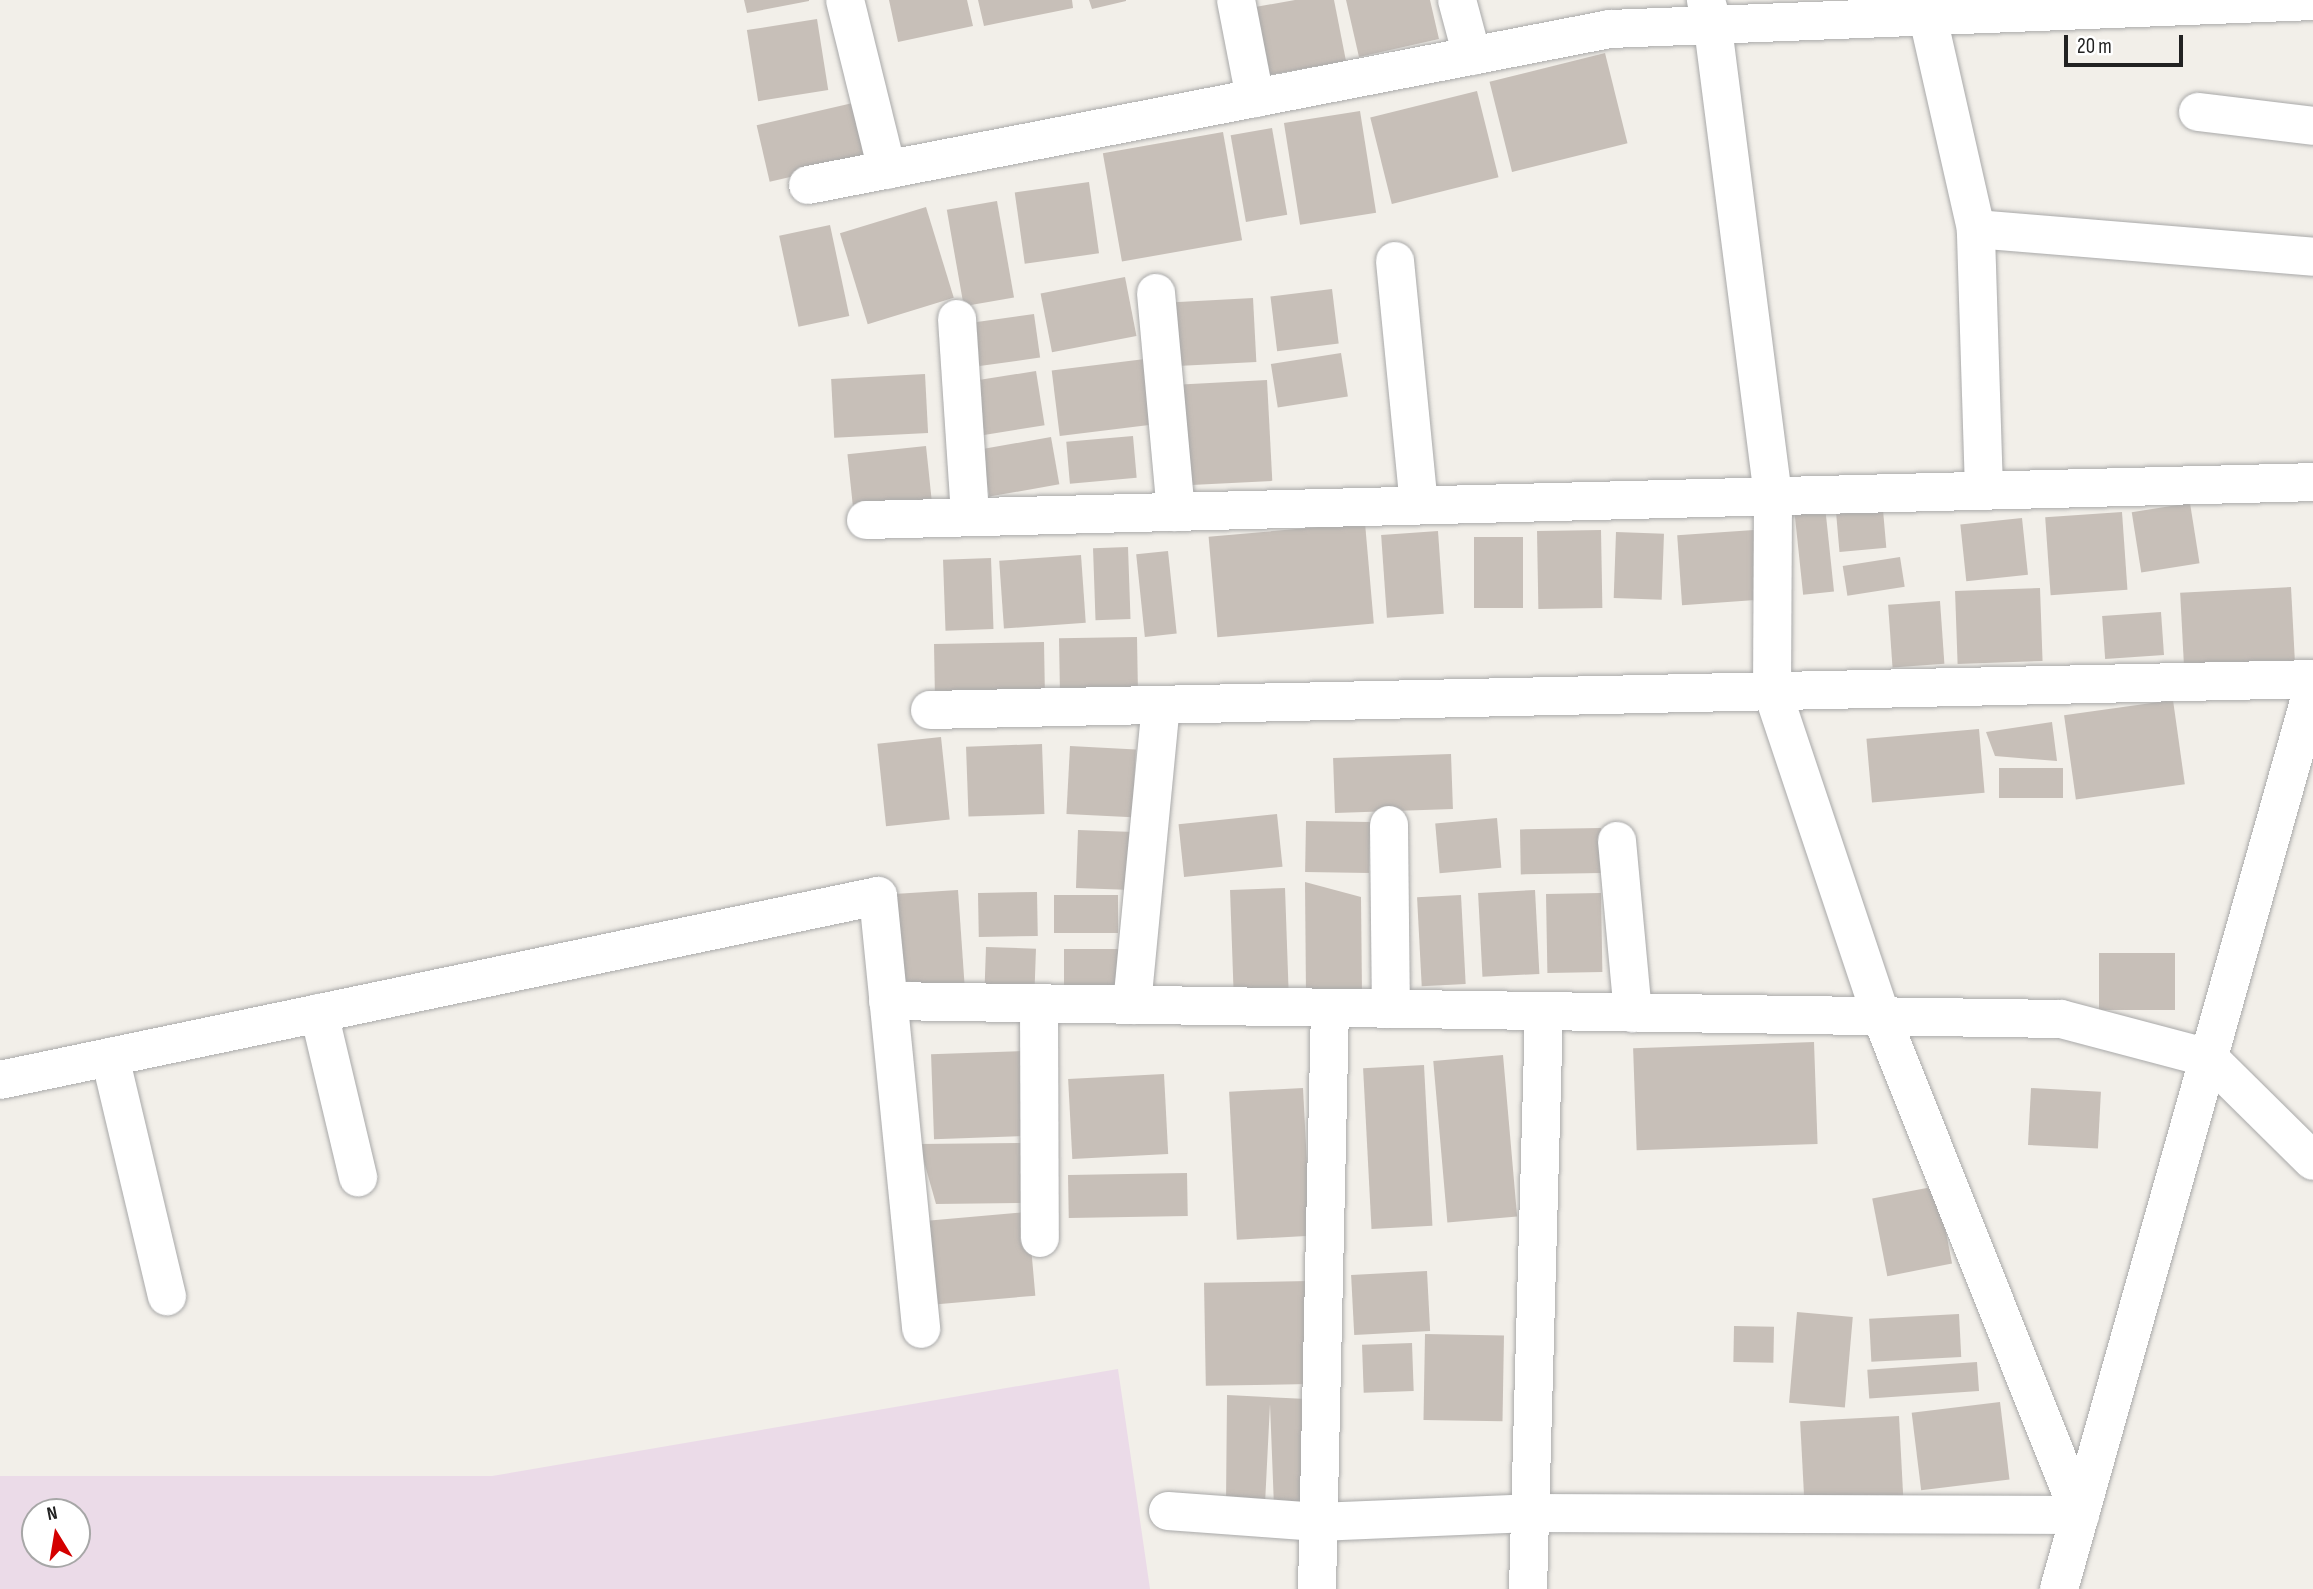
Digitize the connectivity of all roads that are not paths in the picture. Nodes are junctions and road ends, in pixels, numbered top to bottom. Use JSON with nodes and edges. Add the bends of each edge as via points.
{"nodes":[{"id":1,"x":845,"y":0,"type":"edge"},
{"id":2,"x":1236,"y":0,"type":"edge"},
{"id":3,"x":1457,"y":0,"type":"edge"},
{"id":4,"x":2297,"y":1,"type":"edge"},
{"id":5,"x":1925,"y":8,"type":"edge"},
{"id":6,"x":1709,"y":13,"type":"edge"},
{"id":7,"x":1472,"y":56,"type":"junction"},
{"id":8,"x":1255,"y":98,"type":"junction"},
{"id":9,"x":2198,"y":112,"type":"dead end"},
{"id":10,"x":2313,"y":126,"type":"edge"},
{"id":11,"x":887,"y":170,"type":"junction"},
{"id":12,"x":808,"y":185,"type":"dead end"},
{"id":13,"x":1976,"y":229,"type":"junction"},
{"id":14,"x":2313,"y":257,"type":"edge"},
{"id":15,"x":1395,"y":261,"type":"dead end"},
{"id":16,"x":1156,"y":293,"type":"dead end"},
{"id":17,"x":957,"y":319,"type":"dead end"},
{"id":18,"x":2313,"y":482,"type":"edge"},
{"id":19,"x":1984,"y":490,"type":"junction"},
{"id":20,"x":1773,"y":496,"type":"junction"},
{"id":21,"x":1419,"y":505,"type":"junction"},
{"id":22,"x":1177,"y":512,"type":"junction"},
{"id":23,"x":970,"y":517,"type":"junction"},
{"id":24,"x":866,"y":520,"type":"dead end"},
{"id":25,"x":2313,"y":679,"type":"edge"},
{"id":26,"x":2313,"y":687,"type":"edge"},
{"id":27,"x":1772,"y":691,"type":"junction"},
{"id":28,"x":1161,"y":705,"type":"junction"},
{"id":29,"x":930,"y":710,"type":"dead end"},
{"id":30,"x":1389,"y":825,"type":"dead end"},
{"id":31,"x":1617,"y":841,"type":"dead end"},
{"id":32,"x":888,"y":1001,"type":"junction"},
{"id":33,"x":1039,"y":1003,"type":"junction"},
{"id":34,"x":1132,"y":1005,"type":"junction"},
{"id":35,"x":1330,"y":1008,"type":"junction"},
{"id":36,"x":1391,"y":1009,"type":"junction"},
{"id":37,"x":1544,"y":1011,"type":"junction"},
{"id":38,"x":320,"y":1013,"type":"junction"},
{"id":39,"x":1633,"y":1013,"type":"junction"},
{"id":40,"x":1881,"y":1016,"type":"junction"},
{"id":41,"x":110,"y":1057,"type":"junction"},
{"id":42,"x":2208,"y":1058,"type":"junction"},
{"id":43,"x":0,"y":1080,"type":"edge"},
{"id":44,"x":2313,"y":1161,"type":"edge"},
{"id":45,"x":358,"y":1177,"type":"dead end"},
{"id":46,"x":1040,"y":1238,"type":"dead end"},
{"id":47,"x":167,"y":1296,"type":"dead end"},
{"id":48,"x":921,"y":1329,"type":"dead end"},
{"id":49,"x":1168,"y":1511,"type":"dead end"},
{"id":50,"x":1530,"y":1513,"type":"junction"},
{"id":51,"x":2080,"y":1516,"type":"junction"},
{"id":52,"x":1318,"y":1522,"type":"junction"},
{"id":53,"x":1317,"y":1589,"type":"edge"},
{"id":54,"x":1528,"y":1589,"type":"edge"},
{"id":55,"x":2059,"y":1589,"type":"edge"}],
"edges":[{"from":1,"to":11,"type":"street"},
{"from":2,"to":8,"type":"street"},
{"from":3,"to":7,"type":"street"},
{"from":4,"to":5,"type":"street"},
{"from":5,"to":6,"type":"street"},
{"from":5,"to":13,"type":"street"},
{"from":6,"to":7,"type":"street"},
{"from":6,"to":20,"type":"street"},
{"from":7,"to":8,"type":"street"},
{"from":8,"to":11,"type":"street"},
{"from":9,"to":10,"type":"street"},
{"from":11,"to":12,"type":"street"},
{"from":13,"to":14,"type":"street"},
{"from":13,"to":19,"type":"street"},
{"from":15,"to":21,"type":"street"},
{"from":16,"to":22,"type":"street"},
{"from":17,"to":23,"type":"street"},
{"from":18,"to":19,"type":"street"},
{"from":19,"to":20,"type":"street"},
{"from":20,"to":21,"type":"street"},
{"from":20,"to":27,"type":"street"},
{"from":21,"to":22,"type":"street"},
{"from":22,"to":23,"type":"street"},
{"from":23,"to":24,"type":"street"},
{"from":25,"to":27,"type":"street"},
{"from":26,"to":42,"type":"street"},
{"from":27,"to":28,"type":"street"},
{"from":27,"to":40,"type":"street"},
{"from":28,"to":29,"type":"street"},
{"from":28,"to":34,"type":"street"},
{"from":30,"to":36,"type":"street"},
{"from":31,"to":39,"type":"street"},
{"from":32,"to":33,"type":"street"},
{"from":32,"to":38,"type":"street","via":[[878,897]]},
{"from":32,"to":48,"type":"street"},
{"from":33,"to":34,"type":"street"},
{"from":33,"to":46,"type":"street"},
{"from":34,"to":35,"type":"street"},
{"from":35,"to":36,"type":"street"},
{"from":35,"to":52,"type":"street"},
{"from":36,"to":37,"type":"street"},
{"from":37,"to":39,"type":"street"},
{"from":37,"to":50,"type":"street"},
{"from":38,"to":41,"type":"street"},
{"from":38,"to":45,"type":"street"},
{"from":39,"to":40,"type":"street"},
{"from":40,"to":42,"type":"street","via":[[2061,1019]]},
{"from":40,"to":51,"type":"street"},
{"from":41,"to":43,"type":"street"},
{"from":41,"to":47,"type":"street"},
{"from":42,"to":44,"type":"street"},
{"from":42,"to":51,"type":"street"},
{"from":49,"to":52,"type":"street"},
{"from":50,"to":51,"type":"street"},
{"from":50,"to":52,"type":"street"},
{"from":50,"to":54,"type":"street"},
{"from":51,"to":55,"type":"street"},
{"from":52,"to":53,"type":"street"}]}
